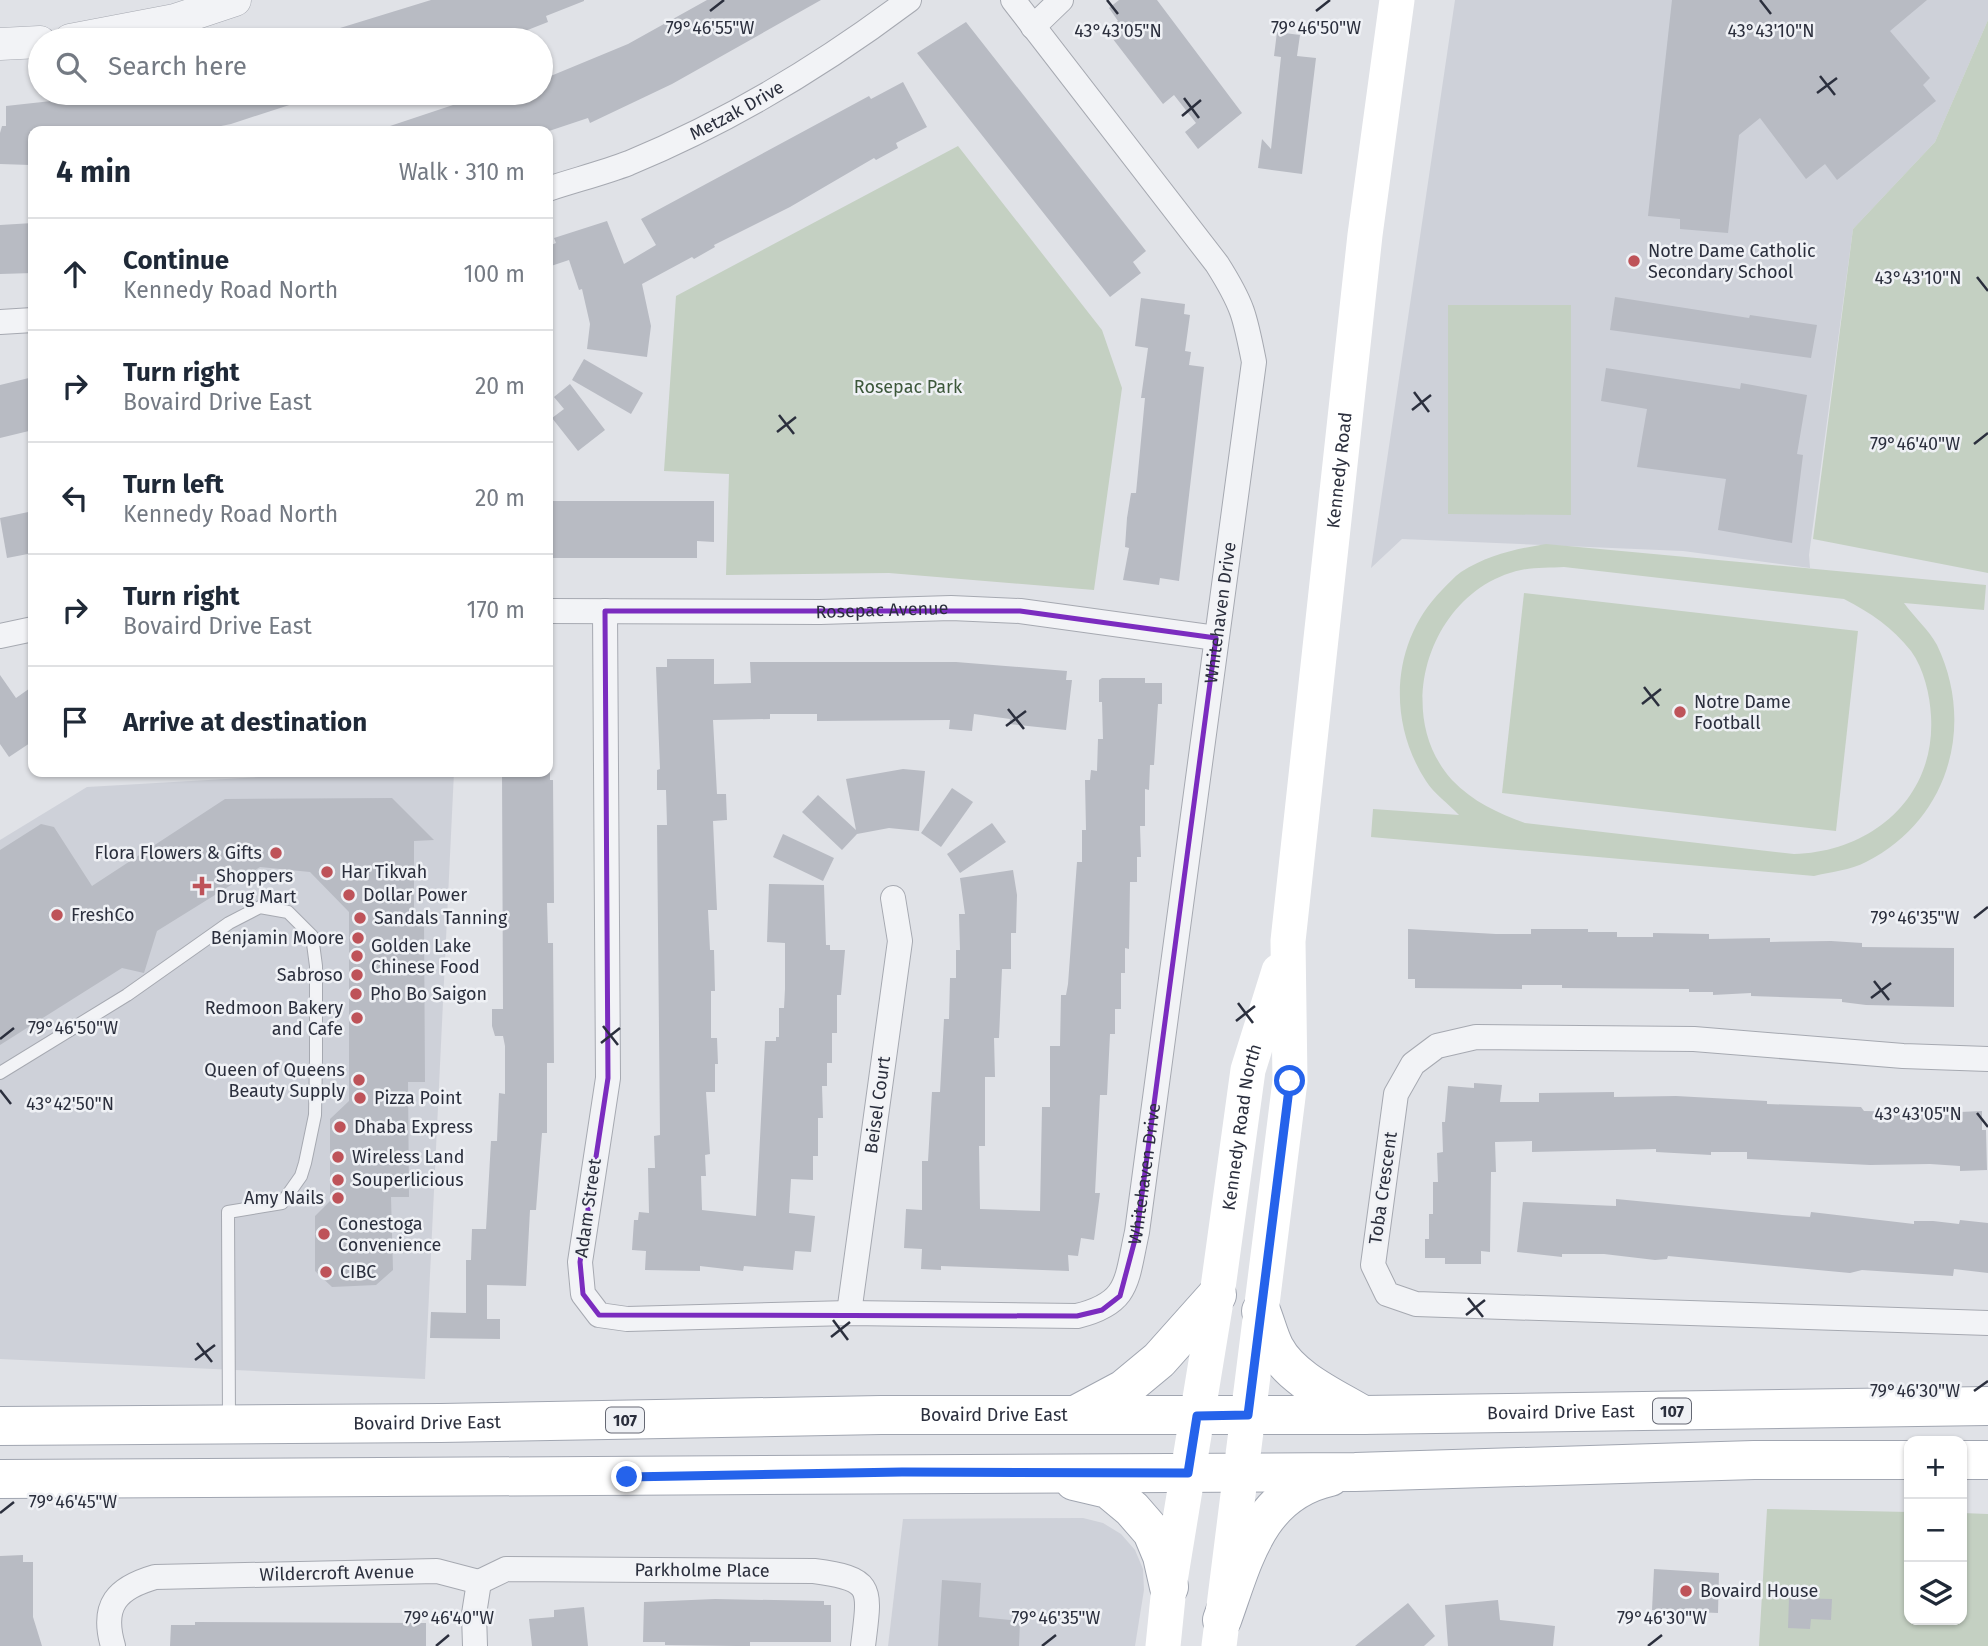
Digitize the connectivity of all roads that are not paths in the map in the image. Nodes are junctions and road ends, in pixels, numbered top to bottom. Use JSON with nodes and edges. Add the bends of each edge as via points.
{"nodes":[{"id":1,"x":235,"y":0,"type":"edge"},
{"id":2,"x":909,"y":0,"type":"edge"},
{"id":3,"x":1013,"y":0,"type":"edge"},
{"id":4,"x":1061,"y":0,"type":"edge"},
{"id":5,"x":1397,"y":0,"type":"edge"},
{"id":6,"x":1033,"y":27,"type":"junction"},
{"id":7,"x":133,"y":28,"type":"edge"},
{"id":8,"x":28,"y":43,"type":"edge"},
{"id":9,"x":0,"y":44,"type":"edge"},
{"id":10,"x":553,"y":187,"type":"edge"},
{"id":11,"x":28,"y":320,"type":"edge"},
{"id":12,"x":0,"y":322,"type":"edge"},
{"id":13,"x":553,"y":611,"type":"edge"},
{"id":14,"x":605,"y":611,"type":"junction"},
{"id":15,"x":28,"y":630,"type":"edge"},
{"id":16,"x":0,"y":636,"type":"edge"},
{"id":17,"x":1216,"y":638,"type":"junction"},
{"id":18,"x":892,"y":898,"type":"dead end"},
{"id":19,"x":1288,"y":941,"type":"junction"},
{"id":20,"x":1988,"y":1059,"type":"edge"},
{"id":21,"x":0,"y":1073,"type":"edge"},
{"id":22,"x":1217,"y":1295,"type":"junction"},
{"id":23,"x":1120,"y":1296,"type":"joint"},
{"id":24,"x":1261,"y":1311,"type":"junction"},
{"id":25,"x":849,"y":1313,"type":"junction"},
{"id":26,"x":1988,"y":1323,"type":"edge"},
{"id":27,"x":1988,"y":1406,"type":"edge"},
{"id":28,"x":1076,"y":1415,"type":"junction"},
{"id":29,"x":1248,"y":1415,"type":"junction"},
{"id":30,"x":1363,"y":1415,"type":"junction"},
{"id":31,"x":1197,"y":1416,"type":"junction"},
{"id":32,"x":229,"y":1423,"type":"junction"},
{"id":33,"x":0,"y":1426,"type":"edge"},
{"id":34,"x":1904,"y":1460,"type":"edge"},
{"id":35,"x":1967,"y":1460,"type":"edge"},
{"id":36,"x":1988,"y":1460,"type":"edge"},
{"id":37,"x":1241,"y":1472,"type":"junction"},
{"id":38,"x":1355,"y":1472,"type":"junction"},
{"id":39,"x":1188,"y":1473,"type":"junction"},
{"id":40,"x":1041,"y":1474,"type":"junction"},
{"id":41,"x":0,"y":1479,"type":"edge"},
{"id":42,"x":479,"y":1581,"type":"junction"},
{"id":43,"x":1169,"y":1587,"type":"junction"},
{"id":44,"x":1220,"y":1633,"type":"edge"},
{"id":45,"x":113,"y":1646,"type":"edge"},
{"id":46,"x":475,"y":1646,"type":"edge"},
{"id":47,"x":863,"y":1646,"type":"edge"},
{"id":48,"x":1163,"y":1646,"type":"edge"}],
"edges":[{"from":1,"to":7,"type":"street"},
{"from":2,"to":10,"type":"street","name":"Metzak Drive","via":[[855,41],[716,121],[626,164]]},
{"from":3,"to":6,"type":"street","name":"Whitehaven Drive"},
{"from":4,"to":6,"type":"street"},
{"from":5,"to":19,"type":"main road","name":"Kennedy Road","via":[[1366,235]]},
{"from":6,"to":17,"type":"street","name":"Whitehaven Drive","via":[[1217,264],[1248,321],[1254,362]]},
{"from":8,"to":9,"type":"street"},
{"from":11,"to":12,"type":"street"},
{"from":13,"to":14,"type":"street","name":"Rosepac Avenue"},
{"from":14,"to":17,"type":"street","name":"Rosepac Avenue","via":[[1020,611]]},
{"from":14,"to":25,"type":"street","name":"Adam Street","via":[[608,1078],[580,1262],[583,1294],[599,1315],[627,1318]]},
{"from":15,"to":16,"type":"street"},
{"from":17,"to":23,"type":"street","name":"Whitehaven Drive","via":[[1137,1232]]},
{"from":18,"to":25,"type":"street","name":"Beisel Court","via":[[901,941]]},
{"from":19,"to":22,"type":"main road","name":"Kennedy Road North","via":[[1248,1070]]},
{"from":19,"to":24,"type":"main road","name":"Kennedy Road North","via":[[1290,1081]]},
{"from":20,"to":26,"type":"street","name":"Toba Crescent","via":[[1694,1039],[1476,1037],[1437,1046],[1413,1064],[1396,1094],[1373,1265],[1387,1294],[1416,1304]]},
{"from":21,"to":32,"type":"lane","via":[[260,907],[288,912],[312,936],[316,966],[314,1115],[303,1169],[282,1203],[228,1212]]},
{"from":22,"to":28,"type":"main road","via":[[1159,1360],[1124,1389]]},
{"from":22,"to":31,"type":"main road","name":"Kennedy Road North"},
{"from":23,"to":25,"type":"street","name":"Adam Street","via":[[1102,1310],[1077,1316]]},
{"from":24,"to":29,"type":"main road","name":"Kennedy Road North"},
{"from":24,"to":30,"type":"main road","via":[[1276,1350],[1290,1366]]},
{"from":27,"to":30,"type":"main road","name":"Bovaird Drive East","number":"107"},
{"from":28,"to":31,"type":"main road","name":"Bovaird Drive East","number":"107"},
{"from":28,"to":32,"type":"main road","name":"Bovaird Drive East","number":"107"},
{"from":29,"to":30,"type":"main road","name":"Bovaird Drive East","number":"107"},
{"from":29,"to":31,"type":"main road","name":"Bovaird Drive East","number":"107"},
{"from":29,"to":37,"type":"main road","name":"Kennedy Road North"},
{"from":31,"to":39,"type":"main road","name":"Kennedy Road North"},
{"from":32,"to":33,"type":"main road","name":"Bovaird Drive East","number":"107"},
{"from":34,"to":38,"type":"main road"},
{"from":35,"to":36,"type":"main road"},
{"from":37,"to":38,"type":"main road"},
{"from":37,"to":39,"type":"main road"},
{"from":37,"to":44,"type":"main road","name":"Kennedy Road North"},
{"from":38,"to":44,"type":"main road","via":[[1306,1482],[1273,1509],[1253,1534]]},
{"from":39,"to":40,"type":"main road"},
{"from":39,"to":43,"type":"main road","name":"Kennedy Road North"},
{"from":40,"to":41,"type":"main road"},
{"from":40,"to":43,"type":"main road","via":[[1108,1489],[1124,1503],[1152,1532]]},
{"from":42,"to":45,"type":"street","name":"Wildercroft Avenue","via":[[437,1571],[155,1577],[130,1584],[112,1604]]},
{"from":42,"to":46,"type":"street"},
{"from":42,"to":47,"type":"street","name":"Parkholme Place","via":[[506,1569],[814,1571],[851,1576],[860,1582],[867,1597]]},
{"from":43,"to":48,"type":"main road","name":"Kennedy Road North"}]}
